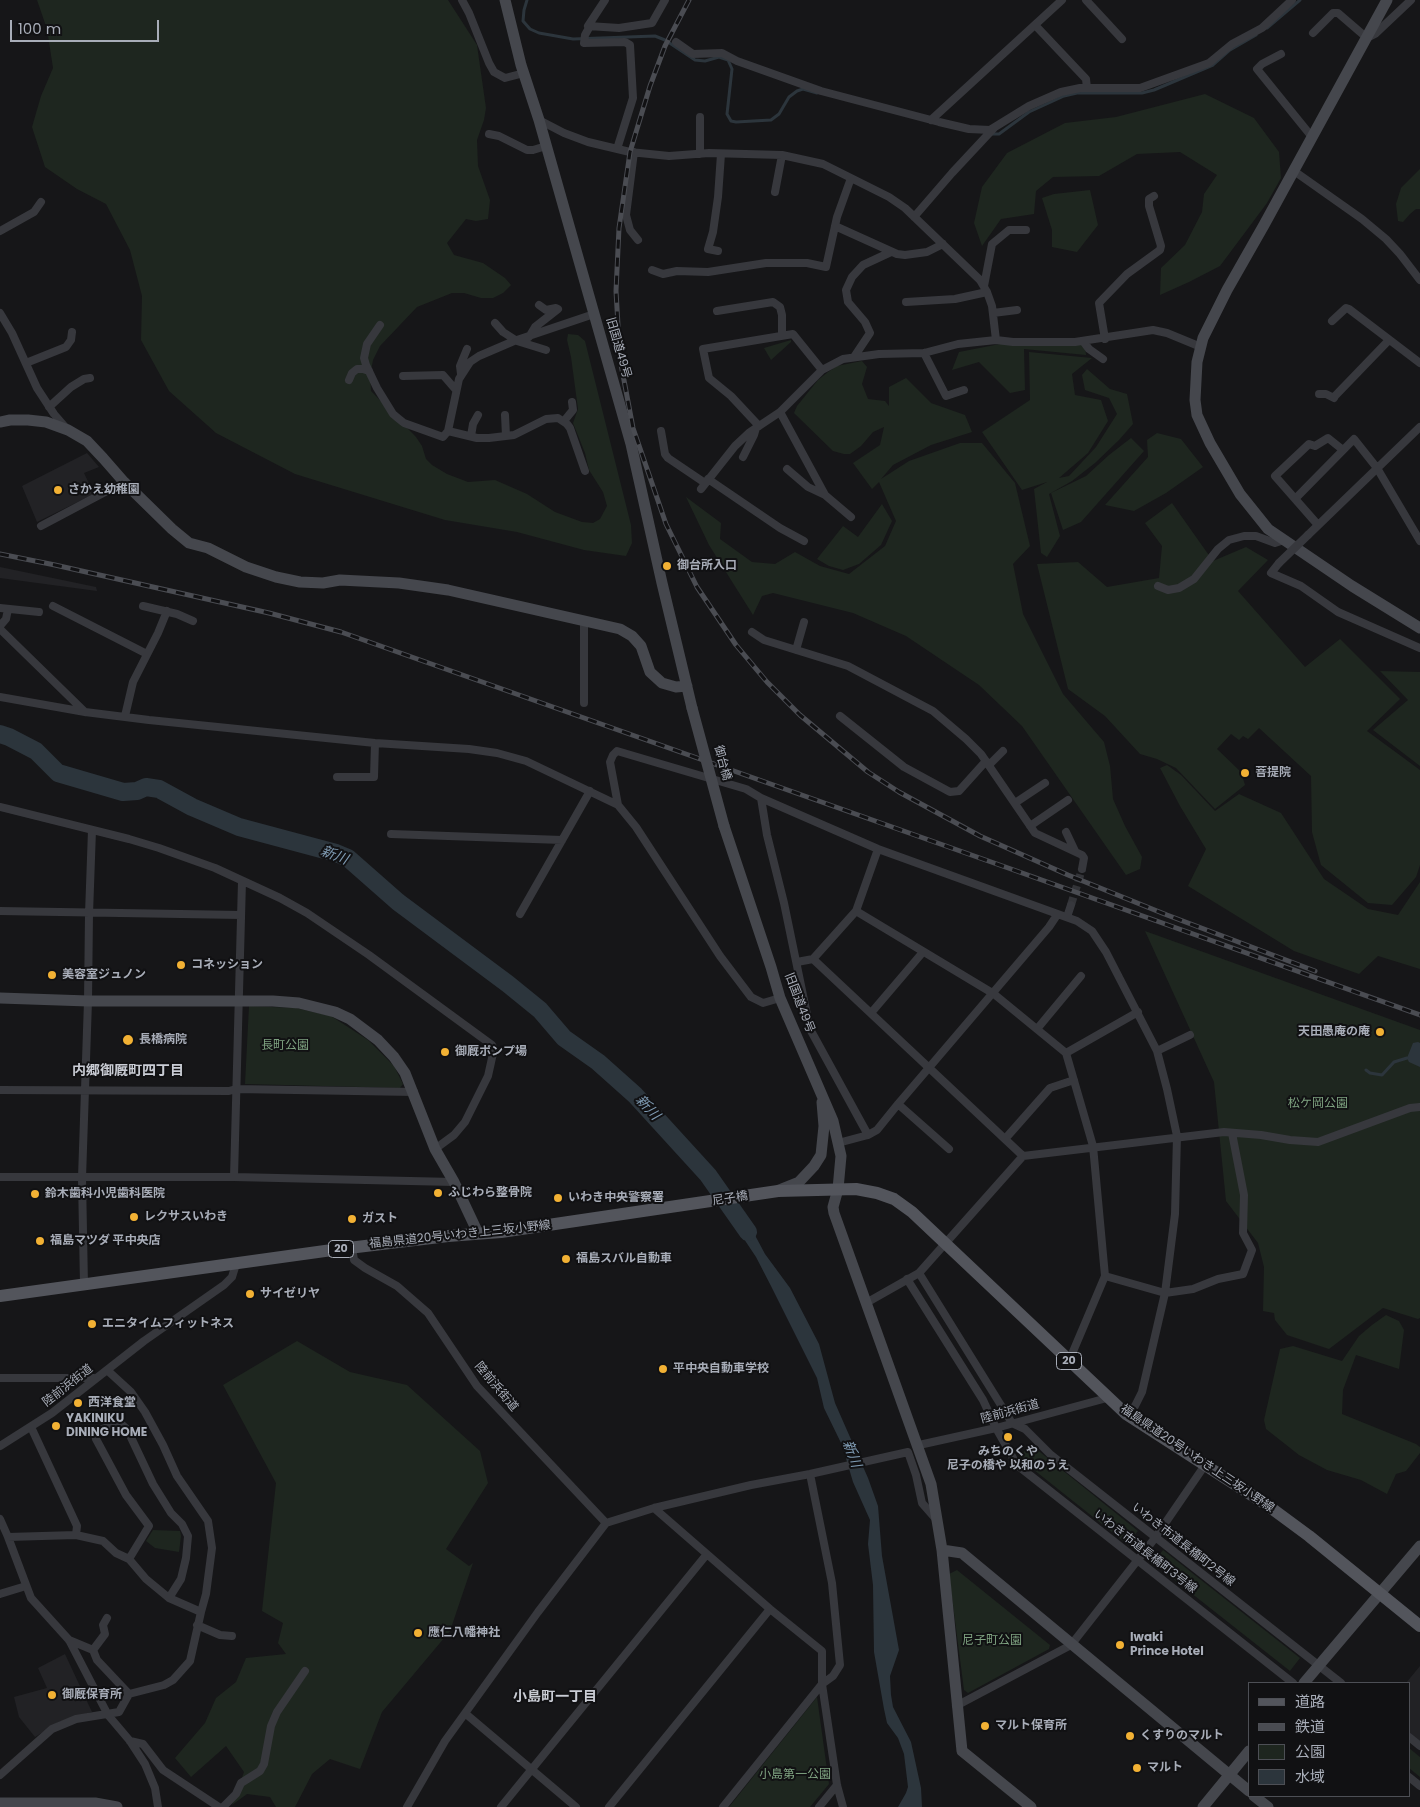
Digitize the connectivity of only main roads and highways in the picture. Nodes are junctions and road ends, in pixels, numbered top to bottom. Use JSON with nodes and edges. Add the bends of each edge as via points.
{"nodes":[{"id":1,"x":838,"y":1189,"type":"joint"},
{"id":2,"x":683,"y":1206,"type":"joint"},
{"id":3,"x":0,"y":1296,"type":"edge"},
{"id":4,"x":1420,"y":1626,"type":"edge"}],
"edges":[{"from":1,"to":2,"type":"main road","name":"尼子橋","number":"20","via":[[778,1191]]},
{"from":1,"to":4,"type":"main road","name":"福島県道20号いわき上三坂小野線","number":"20","via":[[877,1193],[912,1212],[1126,1414],[1267,1505]]},
{"from":2,"to":3,"type":"main road","name":"福島県道20号いわき上三坂小野線","number":"20","via":[[501,1232],[352,1247]]}]}
